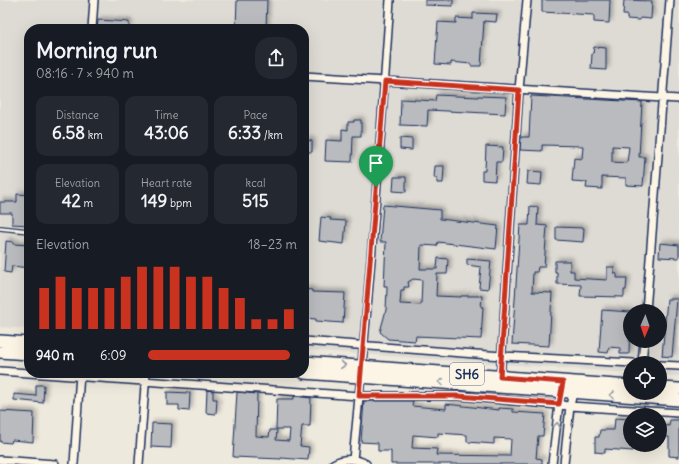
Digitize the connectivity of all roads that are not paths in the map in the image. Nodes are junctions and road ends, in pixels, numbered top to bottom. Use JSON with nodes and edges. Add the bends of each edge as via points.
{"nodes":[{"id":1,"x":94,"y":0,"type":"edge"},
{"id":2,"x":390,"y":0,"type":"edge"},
{"id":3,"x":527,"y":0,"type":"edge"},
{"id":4,"x":670,"y":0,"type":"edge"},
{"id":5,"x":92,"y":24,"type":"edge"},
{"id":6,"x":309,"y":76,"type":"edge"},
{"id":7,"x":385,"y":81,"type":"junction"},
{"id":8,"x":519,"y":90,"type":"junction"},
{"id":9,"x":663,"y":98,"type":"junction"},
{"id":10,"x":679,"y":99,"type":"edge"},
{"id":11,"x":0,"y":228,"type":"edge"},
{"id":12,"x":24,"y":231,"type":"edge"},
{"id":13,"x":647,"y":304,"type":"edge"},
{"id":14,"x":0,"y":341,"type":"edge"},
{"id":15,"x":309,"y":341,"type":"edge"},
{"id":16,"x":24,"y":343,"type":"edge"},
{"id":17,"x":364,"y":346,"type":"junction"},
{"id":18,"x":0,"y":352,"type":"edge"},
{"id":19,"x":24,"y":354,"type":"edge"},
{"id":20,"x":502,"y":356,"type":"junction"},
{"id":21,"x":623,"y":362,"type":"edge"},
{"id":22,"x":309,"y":363,"type":"edge"},
{"id":23,"x":667,"y":365,"type":"edge"},
{"id":24,"x":679,"y":366,"type":"edge"},
{"id":25,"x":0,"y":371,"type":"edge"},
{"id":26,"x":362,"y":371,"type":"junction"},
{"id":27,"x":24,"y":372,"type":"edge"},
{"id":28,"x":309,"y":373,"type":"edge"},
{"id":29,"x":80,"y":378,"type":"edge"},
{"id":30,"x":113,"y":378,"type":"edge"},
{"id":31,"x":146,"y":381,"type":"junction"},
{"id":32,"x":500,"y":382,"type":"junction"},
{"id":33,"x":623,"y":386,"type":"edge"},
{"id":34,"x":568,"y":387,"type":"junction"},
{"id":35,"x":667,"y":388,"type":"edge"},
{"id":36,"x":679,"y":389,"type":"edge"},
{"id":37,"x":359,"y":396,"type":"junction"},
{"id":38,"x":679,"y":400,"type":"edge"},
{"id":39,"x":559,"y":404,"type":"junction"},
{"id":40,"x":570,"y":406,"type":"junction"},
{"id":41,"x":679,"y":413,"type":"edge"},
{"id":42,"x":0,"y":460,"type":"edge"},
{"id":43,"x":353,"y":460,"type":"junction"},
{"id":44,"x":55,"y":464,"type":"edge"},
{"id":45,"x":74,"y":464,"type":"edge"},
{"id":46,"x":140,"y":464,"type":"edge"},
{"id":47,"x":333,"y":464,"type":"edge"},
{"id":48,"x":366,"y":464,"type":"edge"},
{"id":49,"x":552,"y":464,"type":"edge"},
{"id":50,"x":564,"y":464,"type":"edge"}],
"edges":[{"from":1,"to":5,"type":"street"},
{"from":2,"to":7,"type":"street"},
{"from":3,"to":8,"type":"street"},
{"from":4,"to":9,"type":"street"},
{"from":6,"to":7,"type":"street"},
{"from":7,"to":8,"type":"street"},
{"from":7,"to":17,"type":"street"},
{"from":8,"to":9,"type":"street"},
{"from":8,"to":20,"type":"street"},
{"from":9,"to":10,"type":"street"},
{"from":9,"to":13,"type":"street"},
{"from":11,"to":12,"type":"lane"},
{"from":14,"to":16,"type":"main road"},
{"from":15,"to":17,"type":"street"},
{"from":17,"to":20,"type":"street"},
{"from":17,"to":26,"type":"street"},
{"from":18,"to":19,"type":"main road"},
{"from":20,"to":21,"type":"street"},
{"from":20,"to":32,"type":"street"},
{"from":22,"to":26,"type":"main road","number":"SH6","one_way":true},
{"from":23,"to":24,"type":"street"},
{"from":25,"to":27,"type":"street"},
{"from":26,"to":28,"type":"main road","number":"SH6"},
{"from":26,"to":32,"type":"main road","number":"SH6"},
{"from":26,"to":37,"type":"street"},
{"from":29,"to":45,"type":"street"},
{"from":30,"to":31,"type":"street"},
{"from":31,"to":37,"type":"street"},
{"from":31,"to":46,"type":"street"},
{"from":32,"to":34,"type":"main road","number":"SH6"},
{"from":33,"to":34,"type":"main road","number":"SH6"},
{"from":38,"to":34,"type":"main road","number":"SH6","one_way":true},
{"from":34,"to":39,"type":"street"},
{"from":34,"to":40,"type":"street"},
{"from":35,"to":36,"type":"main road"},
{"from":37,"to":39,"type":"street","via":[[458,396]]},
{"from":37,"to":43,"type":"street"},
{"from":39,"to":40,"type":"street"},
{"from":49,"to":39,"type":"street","one_way":true},
{"from":40,"to":41,"type":"street"},
{"from":40,"to":50,"type":"street"},
{"from":42,"to":44,"type":"street"},
{"from":43,"to":47,"type":"street","via":[[346,459]]},
{"from":43,"to":48,"type":"street"}]}
